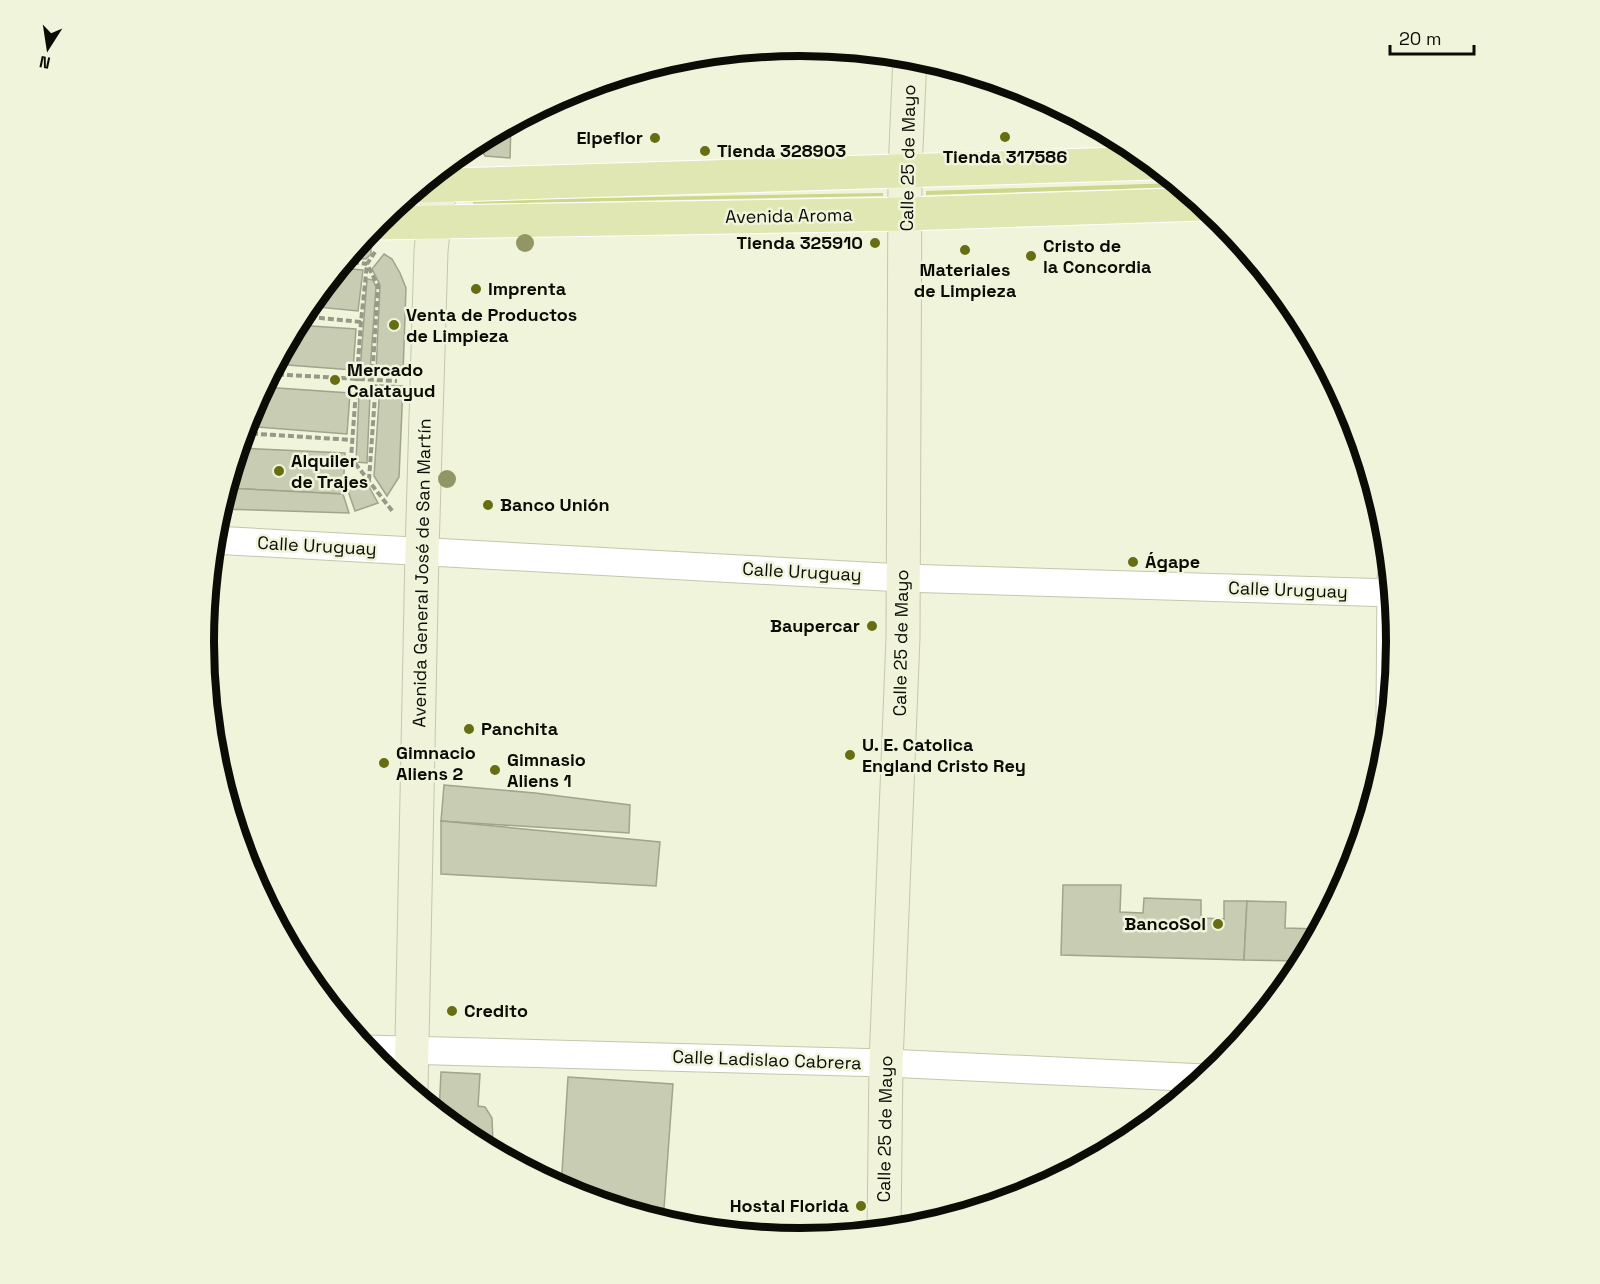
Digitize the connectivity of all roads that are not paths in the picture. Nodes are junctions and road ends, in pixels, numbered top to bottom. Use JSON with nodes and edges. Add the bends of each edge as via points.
{"nodes":[{"id":1,"x":910,"y":66,"type":"edge"},
{"id":2,"x":1139,"y":163,"type":"edge"},
{"id":3,"x":905,"y":171,"type":"junction"},
{"id":4,"x":442,"y":178,"type":"edge"},
{"id":5,"x":436,"y":183,"type":"edge"},
{"id":6,"x":1191,"y":204,"type":"edge"},
{"id":7,"x":906,"y":214,"type":"junction"},
{"id":8,"x":390,"y":222,"type":"edge"},
{"id":9,"x":434,"y":222,"type":"junction"},
{"id":10,"x":223,"y":541,"type":"edge"},
{"id":11,"x":423,"y":551,"type":"junction"},
{"id":12,"x":902,"y":578,"type":"junction"},
{"id":13,"x":1383,"y":588,"type":"edge"},
{"id":14,"x":378,"y":1049,"type":"edge"},
{"id":15,"x":412,"y":1050,"type":"junction"},
{"id":16,"x":886,"y":1063,"type":"junction"},
{"id":17,"x":1193,"y":1077,"type":"edge"},
{"id":18,"x":411,"y":1081,"type":"edge"},
{"id":19,"x":884,"y":1222,"type":"edge"}],
"edges":[{"from":1,"to":3,"type":"main road","name":"Calle 25 de Mayo"},
{"from":2,"to":3,"type":"main road"},
{"from":3,"to":4,"type":"main road"},
{"from":3,"to":7,"type":"main road","name":"Calle 25 de Mayo"},
{"from":5,"to":9,"type":"main road","name":"Avenida General José de San Martín"},
{"from":6,"to":7,"type":"main road","name":"Avenida Aroma"},
{"from":7,"to":9,"type":"main road","name":"Avenida Aroma"},
{"from":7,"to":12,"type":"main road","name":"Calle 25 de Mayo"},
{"from":8,"to":9,"type":"main road","name":"Avenida Aroma"},
{"from":9,"to":11,"type":"main road","name":"Avenida General José de San Martín"},
{"from":10,"to":11,"type":"street","name":"Calle Uruguay"},
{"from":11,"to":12,"type":"street","name":"Calle Uruguay"},
{"from":11,"to":15,"type":"main road","name":"Avenida General José de San Martín"},
{"from":12,"to":13,"type":"street","name":"Calle Uruguay"},
{"from":12,"to":16,"type":"main road","name":"Calle 25 de Mayo"},
{"from":14,"to":15,"type":"street","name":"Calle Ladislao Cabrera"},
{"from":15,"to":16,"type":"street","name":"Calle Ladislao Cabrera"},
{"from":15,"to":18,"type":"main road","name":"Avenida General José de San Martín"},
{"from":16,"to":17,"type":"street","name":"Calle Ladislao Cabrera"},
{"from":16,"to":19,"type":"main road","name":"Calle 25 de Mayo"}]}
